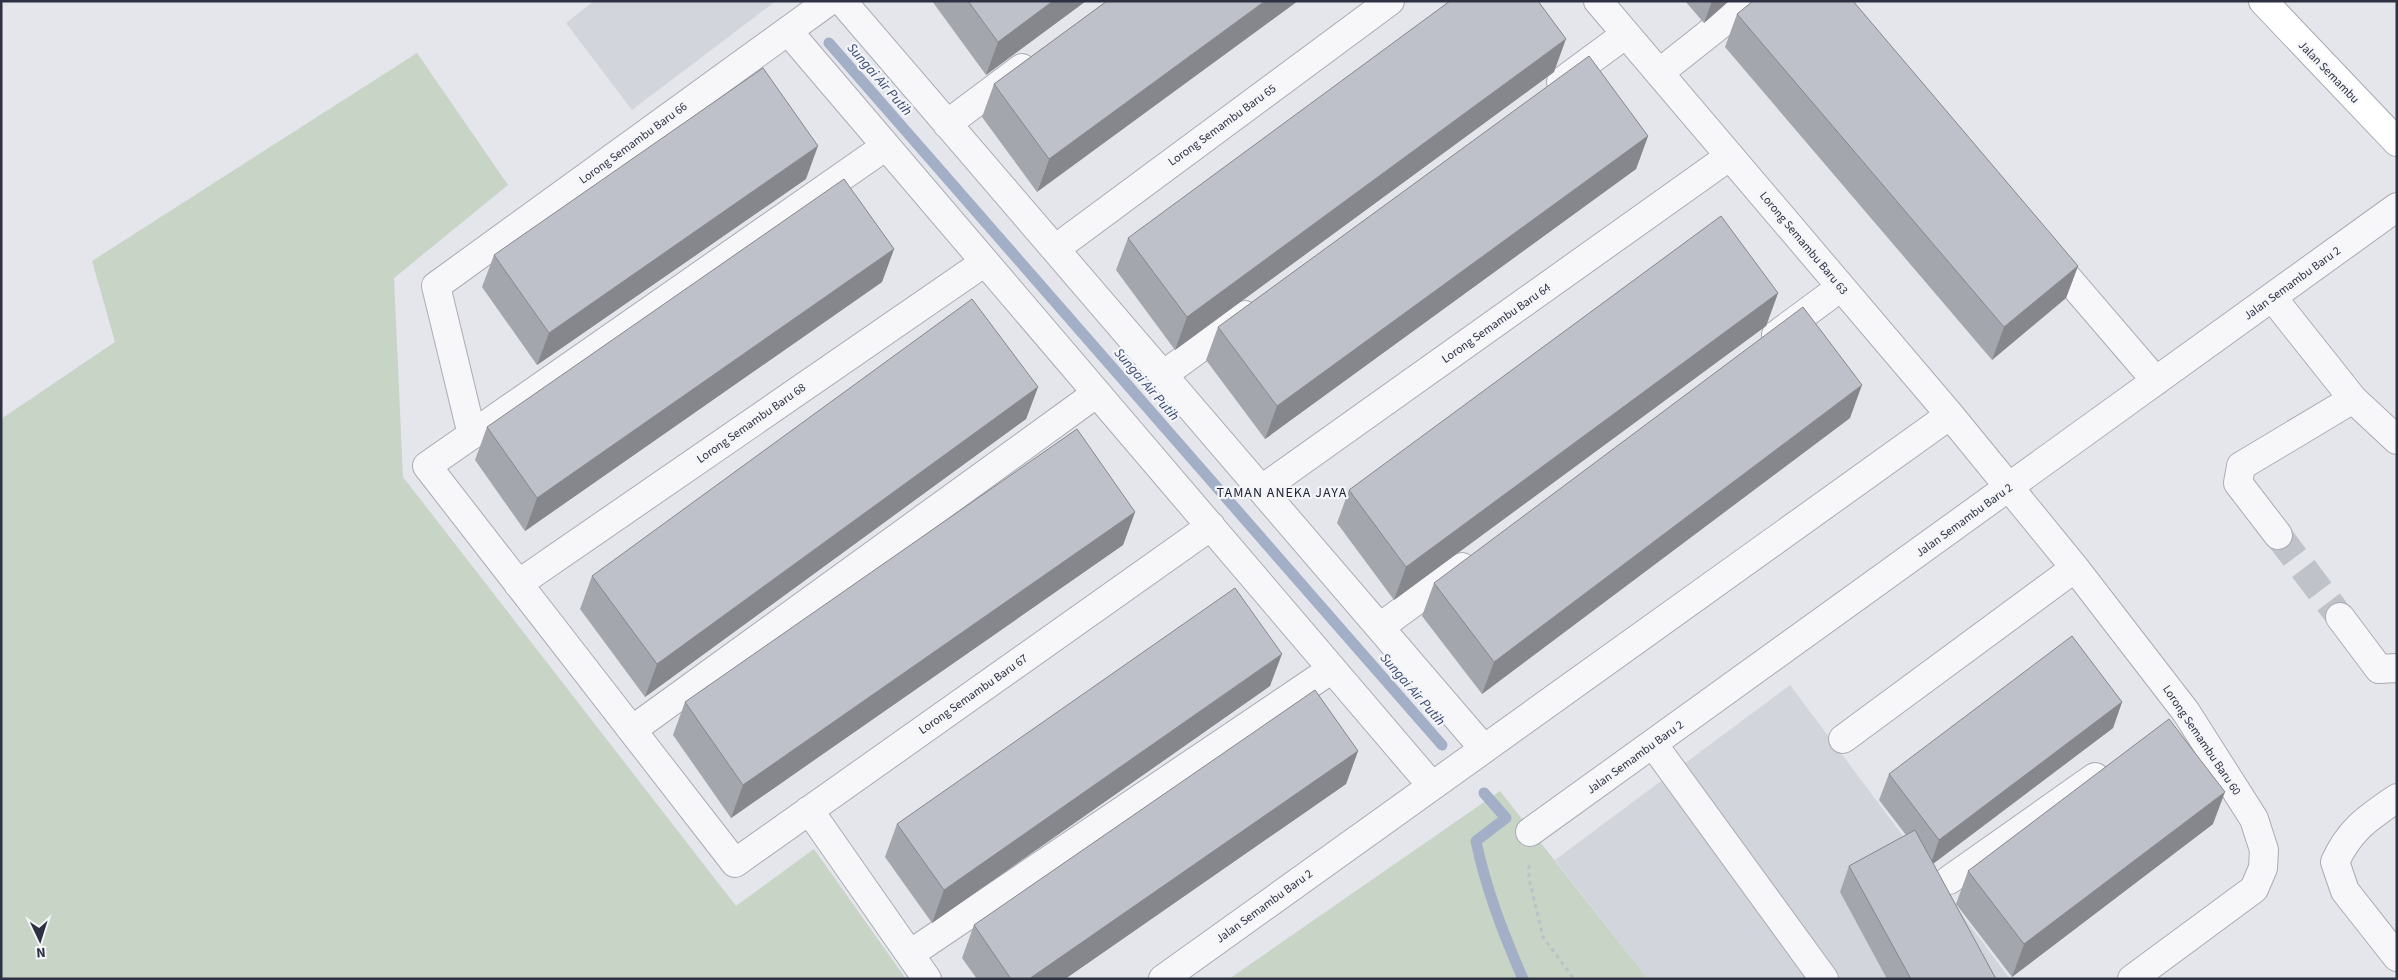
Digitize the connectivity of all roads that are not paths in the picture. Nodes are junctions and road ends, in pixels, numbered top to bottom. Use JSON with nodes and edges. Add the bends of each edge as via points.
{"nodes":[{"id":1,"x":829,"y":1,"type":"edge"},
{"id":2,"x":842,"y":1,"type":"edge"},
{"id":3,"x":1390,"y":1,"type":"edge"},
{"id":4,"x":1598,"y":1,"type":"edge"},
{"id":5,"x":1750,"y":1,"type":"edge"},
{"id":6,"x":2263,"y":1,"type":"edge"},
{"id":7,"x":788,"y":31,"type":"junction"},
{"id":8,"x":1626,"y":34,"type":"junction"},
{"id":9,"x":1042,"y":54,"type":"edge"},
{"id":10,"x":1660,"y":73,"type":"junction"},
{"id":11,"x":1538,"y":98,"type":"edge"},
{"id":12,"x":947,"y":124,"type":"junction"},
{"id":13,"x":2397,"y":142,"type":"edge"},
{"id":14,"x":886,"y":146,"type":"junction"},
{"id":15,"x":1730,"y":156,"type":"junction"},
{"id":16,"x":2397,"y":207,"type":"edge"},
{"id":17,"x":2033,"y":237,"type":"edge"},
{"id":18,"x":1055,"y":249,"type":"junction"},
{"id":19,"x":985,"y":262,"type":"junction"},
{"id":20,"x":1841,"y":287,"type":"junction"},
{"id":21,"x":2272,"y":297,"type":"junction"},
{"id":22,"x":1267,"y":299,"type":"edge"},
{"id":23,"x":1754,"y":351,"type":"edge"},
{"id":24,"x":1164,"y":376,"type":"junction"},
{"id":25,"x":2156,"y":382,"type":"junction"},
{"id":26,"x":1097,"y":393,"type":"junction"},
{"id":27,"x":2353,"y":399,"type":"junction"},
{"id":28,"x":1950,"y":415,"type":"junction"},
{"id":29,"x":472,"y":435,"type":"junction"},
{"id":30,"x":2397,"y":440,"type":"edge"},
{"id":31,"x":2009,"y":487,"type":"junction"},
{"id":32,"x":1262,"y":489,"type":"junction"},
{"id":33,"x":1211,"y":526,"type":"junction"},
{"id":34,"x":2278,"y":535,"type":"tunnel mouth"},
{"id":35,"x":1484,"y":551,"type":"edge"},
{"id":36,"x":2075,"y":568,"type":"junction"},
{"id":37,"x":518,"y":584,"type":"junction"},
{"id":38,"x":2340,"y":617,"type":"tunnel mouth"},
{"id":39,"x":1380,"y":627,"type":"junction"},
{"id":40,"x":2397,"y":668,"type":"edge"},
{"id":41,"x":1332,"y":669,"type":"junction"},
{"id":42,"x":2186,"y":712,"type":"junction"},
{"id":43,"x":2162,"y":729,"type":"edge"},
{"id":44,"x":632,"y":730,"type":"junction"},
{"id":45,"x":1843,"y":739,"type":"dead end"},
{"id":46,"x":1653,"y":744,"type":"junction"},
{"id":47,"x":1484,"y":749,"type":"junction"},
{"id":48,"x":2115,"y":762,"type":"edge"},
{"id":49,"x":1432,"y":786,"type":"junction"},
{"id":50,"x":2397,"y":798,"type":"edge"},
{"id":51,"x":809,"y":810,"type":"junction"},
{"id":52,"x":1530,"y":832,"type":"road end"},
{"id":53,"x":1949,"y":880,"type":"dead end"},
{"id":54,"x":910,"y":954,"type":"junction"},
{"id":55,"x":2397,"y":957,"type":"edge"},
{"id":56,"x":927,"y":979,"type":"edge"},
{"id":57,"x":1163,"y":979,"type":"edge"},
{"id":58,"x":1824,"y":979,"type":"edge"},
{"id":59,"x":2132,"y":979,"type":"edge"}],
"edges":[{"from":1,"to":7,"type":"street","name":"Lorong Semambu Baru 66"},
{"from":2,"to":12,"type":"street"},
{"from":3,"to":18,"type":"street","name":"Lorong Semambu Baru 65"},
{"from":4,"to":8,"type":"street","name":"Lorong Semambu Baru 63"},
{"from":5,"to":10,"type":"street"},
{"from":6,"to":13,"type":"main road","name":"Jalan Semambu"},
{"from":7,"to":14,"type":"street"},
{"from":7,"to":29,"type":"street","name":"Lorong Semambu Baru 66","via":[[436,286]]},
{"from":8,"to":10,"type":"street","name":"Lorong Semambu Baru 63"},
{"from":8,"to":11,"type":"street"},
{"from":9,"to":12,"type":"street"},
{"from":10,"to":15,"type":"street","name":"Lorong Semambu Baru 63"},
{"from":12,"to":18,"type":"street"},
{"from":14,"to":19,"type":"street"},
{"from":14,"to":29,"type":"street"},
{"from":15,"to":20,"type":"street","name":"Lorong Semambu Baru 63"},
{"from":15,"to":32,"type":"street","name":"Lorong Semambu Baru 64"},
{"from":16,"to":21,"type":"street","name":"Jalan Semambu Baru 2"},
{"from":17,"to":25,"type":"street"},
{"from":18,"to":24,"type":"street"},
{"from":19,"to":26,"type":"street"},
{"from":19,"to":37,"type":"street","name":"Lorong Semambu Baru 68"},
{"from":20,"to":23,"type":"street"},
{"from":20,"to":28,"type":"street","name":"Lorong Semambu Baru 63"},
{"from":21,"to":25,"type":"street","name":"Jalan Semambu Baru 2"},
{"from":21,"to":27,"type":"street"},
{"from":22,"to":24,"type":"street"},
{"from":24,"to":32,"type":"street"},
{"from":25,"to":31,"type":"street","name":"Jalan Semambu Baru 2"},
{"from":26,"to":33,"type":"street"},
{"from":26,"to":44,"type":"street"},
{"from":27,"to":30,"type":"street"},
{"from":27,"to":34,"type":"street","via":[[2241,466],[2238,483]]},
{"from":28,"to":31,"type":"street","name":"Lorong Semambu Baru 63"},
{"from":28,"to":47,"type":"street","name":"Jalan Semambu Baru 2"},
{"from":29,"to":37,"type":"street","via":[[427,466]]},
{"from":31,"to":36,"type":"street","name":"Lorong Semambu Baru 60"},
{"from":31,"to":46,"type":"street","name":"Jalan Semambu Baru 2"},
{"from":32,"to":39,"type":"street"},
{"from":33,"to":41,"type":"street"},
{"from":33,"to":51,"type":"street","name":"Lorong Semambu Baru 67"},
{"from":35,"to":39,"type":"street"},
{"from":36,"to":42,"type":"street","name":"Lorong Semambu Baru 60"},
{"from":36,"to":45,"type":"street"},
{"from":37,"to":44,"type":"street"},
{"from":38,"to":40,"type":"street","via":[[2379,669]]},
{"from":39,"to":47,"type":"street"},
{"from":41,"to":49,"type":"street"},
{"from":41,"to":54,"type":"street"},
{"from":42,"to":43,"type":"street"},
{"from":42,"to":59,"type":"street","name":"Lorong Semambu Baru 60","via":[[2254,819],[2264,850],[2263,868],[2254,889]]},
{"from":44,"to":51,"type":"street","name":"Lorong Semambu Baru 67","via":[[735,863]]},
{"from":46,"to":52,"type":"street","name":"Jalan Semambu Baru 2"},
{"from":46,"to":58,"type":"street"},
{"from":47,"to":49,"type":"street","name":"Jalan Semambu Baru 2"},
{"from":48,"to":53,"type":"street"},
{"from":49,"to":57,"type":"street","name":"Jalan Semambu Baru 2"},
{"from":50,"to":55,"type":"street","via":[[2361,822],[2344,842],[2335,862],[2345,891]]},
{"from":51,"to":54,"type":"street"},
{"from":54,"to":56,"type":"street"}]}
